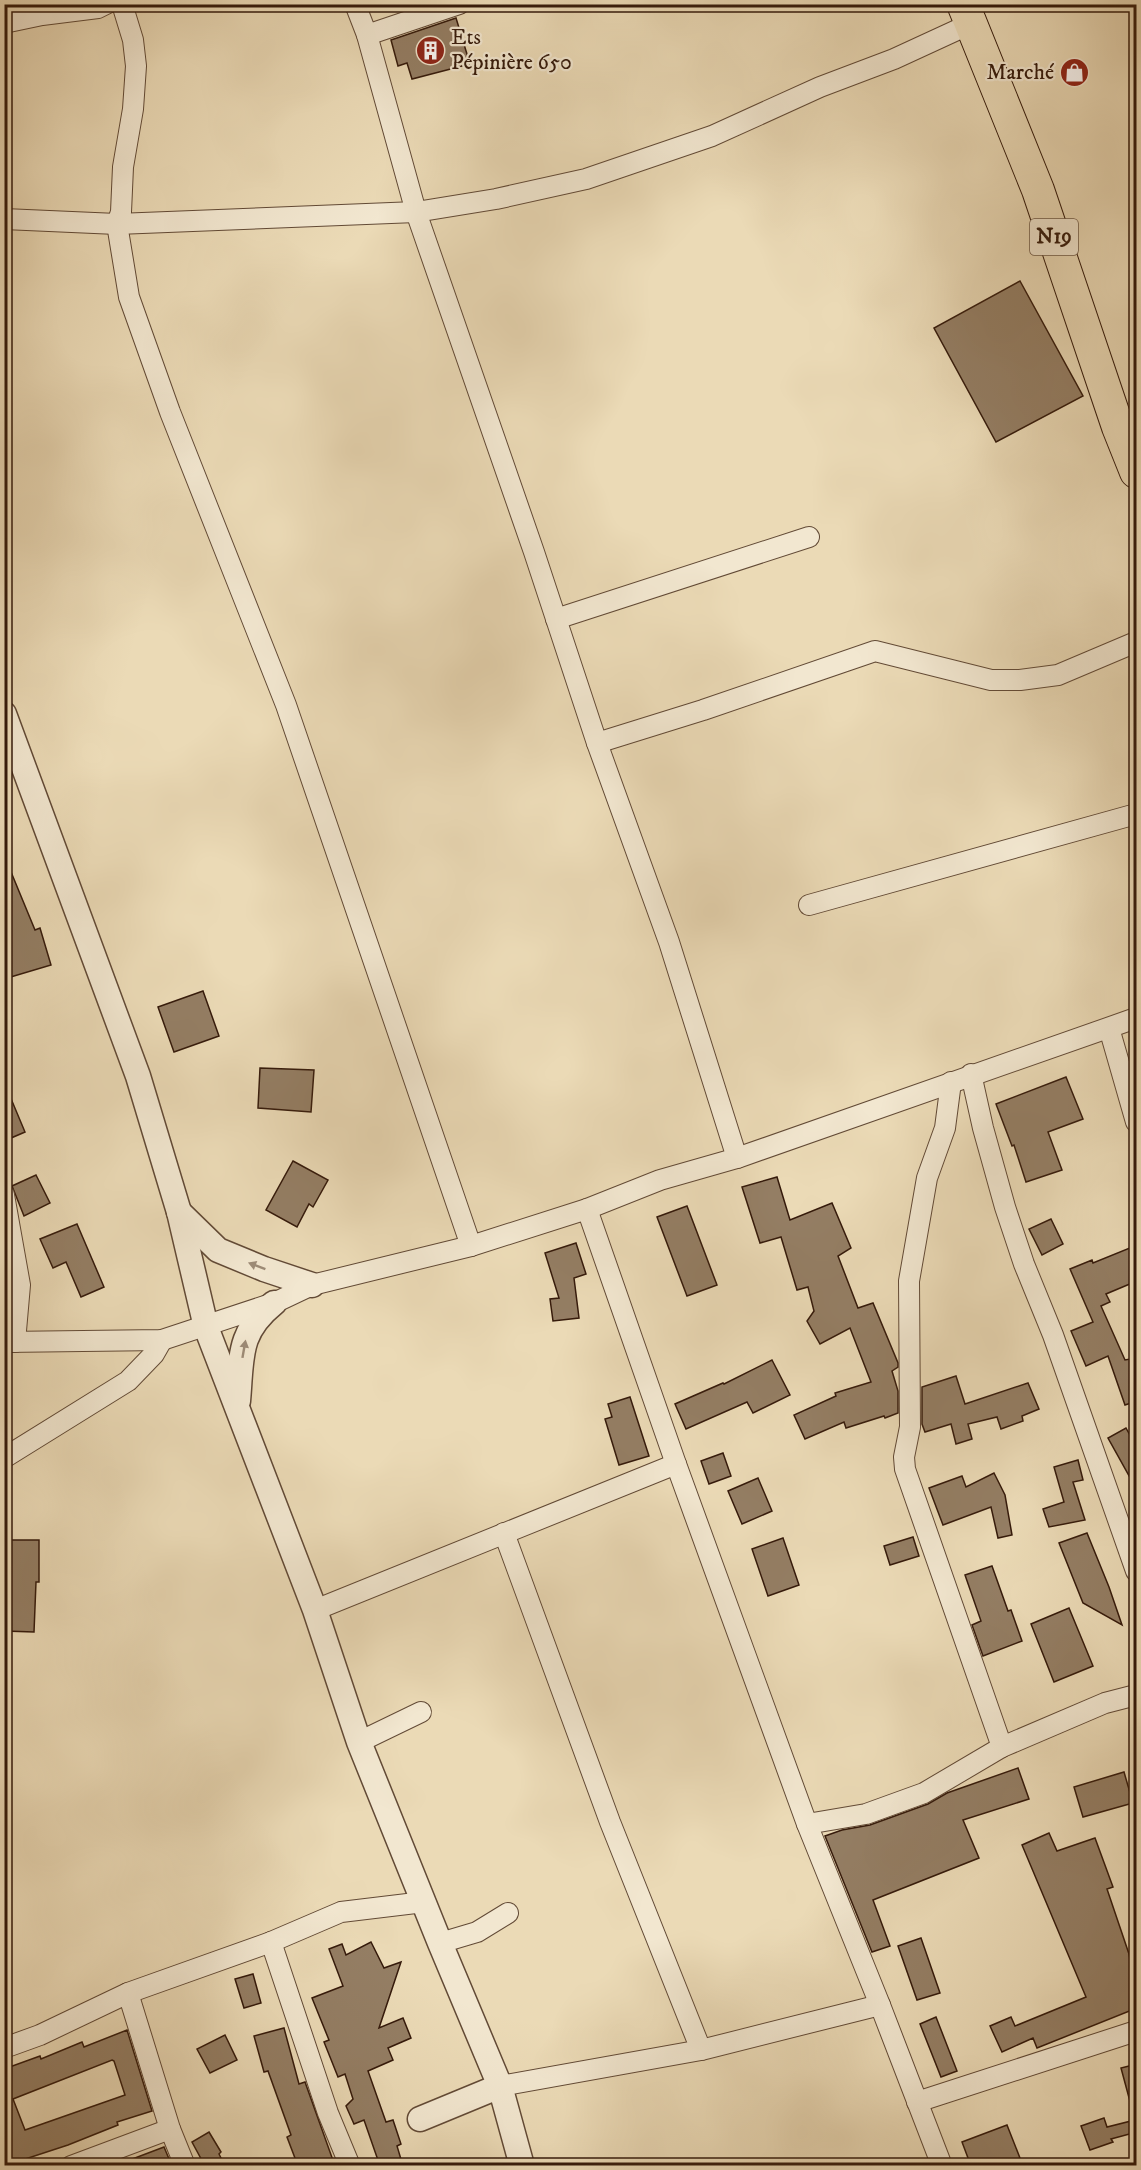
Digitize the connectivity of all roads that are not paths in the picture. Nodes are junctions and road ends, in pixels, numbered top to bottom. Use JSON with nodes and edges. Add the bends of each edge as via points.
{"nodes":[{"id":1,"x":106,"y":4,"type":"edge"},
{"id":2,"x":122,"y":4,"type":"edge"},
{"id":3,"x":355,"y":4,"type":"edge"},
{"id":4,"x":459,"y":4,"type":"edge"},
{"id":5,"x":967,"y":14,"type":"edge"},
{"id":6,"x":4,"y":23,"type":"edge"},
{"id":7,"x":367,"y":35,"type":"junction"},
{"id":8,"x":416,"y":212,"type":"junction"},
{"id":9,"x":4,"y":219,"type":"edge"},
{"id":10,"x":117,"y":224,"type":"junction"},
{"id":11,"x":1137,"y":472,"type":"edge"},
{"id":12,"x":809,"y":537,"type":"dead end"},
{"id":13,"x":556,"y":619,"type":"junction"},
{"id":14,"x":1137,"y":642,"type":"edge"},
{"id":15,"x":4,"y":714,"type":"edge"},
{"id":16,"x":597,"y":743,"type":"junction"},
{"id":17,"x":1137,"y":814,"type":"edge"},
{"id":18,"x":809,"y":906,"type":"dead end"},
{"id":19,"x":1137,"y":1018,"type":"edge"},
{"id":20,"x":1109,"y":1028,"type":"junction"},
{"id":21,"x":971,"y":1074,"type":"junction"},
{"id":22,"x":951,"y":1082,"type":"junction"},
{"id":23,"x":1137,"y":1122,"type":"edge"},
{"id":24,"x":737,"y":1158,"type":"junction"},
{"id":25,"x":4,"y":1195,"type":"edge"},
{"id":26,"x":587,"y":1209,"type":"junction"},
{"id":27,"x":179,"y":1212,"type":"junction"},
{"id":28,"x":471,"y":1246,"type":"junction"},
{"id":29,"x":312,"y":1285,"type":"junction"},
{"id":30,"x":274,"y":1303,"type":"junction"},
{"id":31,"x":206,"y":1327,"type":"junction"},
{"id":32,"x":162,"y":1340,"type":"junction"},
{"id":33,"x":10,"y":1342,"type":"edge"},
{"id":34,"x":238,"y":1406,"type":"junction"},
{"id":35,"x":4,"y":1458,"type":"edge"},
{"id":36,"x":676,"y":1464,"type":"junction"},
{"id":37,"x":504,"y":1533,"type":"junction"},
{"id":38,"x":1137,"y":1571,"type":"edge"},
{"id":39,"x":315,"y":1610,"type":"junction"},
{"id":40,"x":1137,"y":1695,"type":"edge"},
{"id":41,"x":421,"y":1712,"type":"dead end"},
{"id":42,"x":359,"y":1742,"type":"junction"},
{"id":43,"x":1002,"y":1747,"type":"junction"},
{"id":44,"x":807,"y":1824,"type":"junction"},
{"id":45,"x":424,"y":1902,"type":"junction"},
{"id":46,"x":507,"y":1913,"type":"dead end"},
{"id":47,"x":271,"y":1942,"type":"junction"},
{"id":48,"x":440,"y":1943,"type":"junction"},
{"id":49,"x":128,"y":1993,"type":"junction"},
{"id":50,"x":880,"y":2005,"type":"junction"},
{"id":51,"x":1137,"y":2031,"type":"edge"},
{"id":52,"x":4,"y":2048,"type":"edge"},
{"id":53,"x":701,"y":2050,"type":"junction"},
{"id":54,"x":500,"y":2086,"type":"junction"},
{"id":55,"x":917,"y":2102,"type":"junction"},
{"id":56,"x":420,"y":2119,"type":"dead end"},
{"id":57,"x":171,"y":2130,"type":"junction"},
{"id":58,"x":71,"y":2166,"type":"edge"},
{"id":59,"x":185,"y":2166,"type":"edge"},
{"id":60,"x":350,"y":2166,"type":"edge"},
{"id":61,"x":522,"y":2166,"type":"edge"},
{"id":62,"x":942,"y":2166,"type":"edge"}],
"edges":[{"from":1,"to":6,"type":"street"},
{"from":2,"to":10,"type":"street","via":[[136,66]]},
{"from":3,"to":7,"type":"street"},
{"from":4,"to":7,"type":"street"},
{"from":5,"to":8,"type":"street","via":[[894,58],[712,136],[586,179]]},
{"from":5,"to":11,"type":"highway","number":"N19","via":[[1038,190],[1118,427]]},
{"from":7,"to":8,"type":"street"},
{"from":8,"to":10,"type":"street"},
{"from":8,"to":13,"type":"street"},
{"from":9,"to":10,"type":"street"},
{"from":10,"to":28,"type":"street","via":[[129,297],[144,345],[286,705]]},
{"from":12,"to":13,"type":"street"},
{"from":13,"to":16,"type":"street"},
{"from":14,"to":16,"type":"street","via":[[1058,675],[1020,680],[991,680],[875,651]]},
{"from":15,"to":27,"type":"street","via":[[138,1076]]},
{"from":16,"to":24,"type":"street","via":[[669,942]]},
{"from":17,"to":18,"type":"street"},
{"from":19,"to":20,"type":"street"},
{"from":20,"to":21,"type":"street"},
{"from":20,"to":23,"type":"street"},
{"from":21,"to":22,"type":"street"},
{"from":21,"to":38,"type":"street","via":[[1024,1264]]},
{"from":22,"to":24,"type":"street"},
{"from":22,"to":43,"type":"street","via":[[945,1128],[927,1178],[909,1281],[909,1428],[904,1457]]},
{"from":24,"to":26,"type":"street","via":[[660,1180]]},
{"from":25,"to":33,"type":"street","via":[[20,1285]]},
{"from":26,"to":28,"type":"street"},
{"from":26,"to":36,"type":"street"},
{"from":29,"to":27,"type":"street","one_way":true,"via":[[218,1250]]},
{"from":27,"to":31,"type":"street"},
{"from":28,"to":29,"type":"street"},
{"from":29,"to":30,"type":"street"},
{"from":30,"to":31,"type":"street"},
{"from":34,"to":30,"type":"street","one_way":true,"via":[[243,1346],[251,1326]]},
{"from":31,"to":32,"type":"street"},
{"from":31,"to":34,"type":"street"},
{"from":32,"to":33,"type":"street"},
{"from":32,"to":35,"type":"street","via":[[128,1381]]},
{"from":34,"to":39,"type":"street"},
{"from":36,"to":37,"type":"street"},
{"from":36,"to":44,"type":"street"},
{"from":37,"to":39,"type":"street"},
{"from":37,"to":53,"type":"street","via":[[610,1822]]},
{"from":39,"to":42,"type":"street"},
{"from":40,"to":43,"type":"street","via":[[1105,1703]]},
{"from":41,"to":42,"type":"street"},
{"from":42,"to":45,"type":"street"},
{"from":43,"to":44,"type":"street","via":[[924,1793],[866,1814]]},
{"from":44,"to":50,"type":"street"},
{"from":45,"to":47,"type":"street","via":[[341,1912]]},
{"from":45,"to":48,"type":"street"},
{"from":46,"to":48,"type":"street","via":[[477,1932]]},
{"from":47,"to":49,"type":"street"},
{"from":47,"to":60,"type":"street","via":[[328,2113]]},
{"from":48,"to":54,"type":"street"},
{"from":49,"to":52,"type":"street"},
{"from":49,"to":57,"type":"street"},
{"from":50,"to":53,"type":"street"},
{"from":50,"to":55,"type":"street"},
{"from":51,"to":55,"type":"street"},
{"from":53,"to":54,"type":"street"},
{"from":54,"to":56,"type":"street"},
{"from":54,"to":61,"type":"street"},
{"from":55,"to":62,"type":"street"},
{"from":57,"to":58,"type":"street"},
{"from":57,"to":59,"type":"street"}]}
